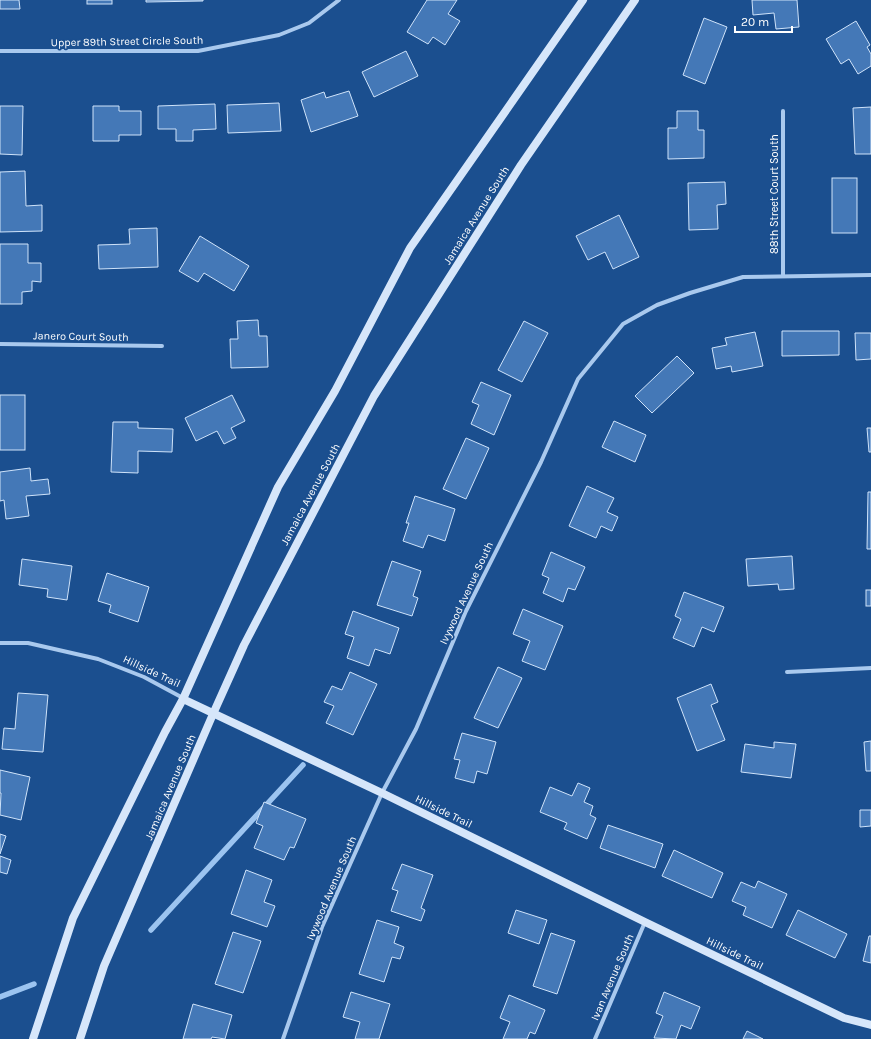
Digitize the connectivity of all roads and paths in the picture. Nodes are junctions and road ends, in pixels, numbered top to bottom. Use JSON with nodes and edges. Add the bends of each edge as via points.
{"nodes":[{"id":1,"x":339,"y":0,"type":"edge"},
{"id":2,"x":583,"y":0,"type":"edge"},
{"id":3,"x":635,"y":0,"type":"edge"},
{"id":4,"x":0,"y":51,"type":"edge"},
{"id":5,"x":782,"y":112,"type":"dead end"},
{"id":6,"x":871,"y":275,"type":"edge"},
{"id":7,"x":783,"y":276,"type":"junction"},
{"id":8,"x":0,"y":344,"type":"edge"},
{"id":9,"x":162,"y":346,"type":"dead end"},
{"id":10,"x":0,"y":643,"type":"edge"},
{"id":11,"x":871,"y":668,"type":"edge"},
{"id":12,"x":787,"y":672,"type":"dead end"},
{"id":13,"x":183,"y":699,"type":"junction"},
{"id":14,"x":213,"y":714,"type":"junction"},
{"id":15,"x":382,"y":793,"type":"junction"},
{"id":16,"x":645,"y":922,"type":"junction"},
{"id":17,"x":871,"y":1025,"type":"edge"},
{"id":18,"x":33,"y":1039,"type":"edge"},
{"id":19,"x":80,"y":1039,"type":"edge"},
{"id":20,"x":283,"y":1039,"type":"edge"},
{"id":21,"x":595,"y":1039,"type":"edge"}],
"edges":[{"from":1,"to":4,"type":"street","name":"Upper 89th Street Circle South","via":[[308,23],[279,35],[198,51]]},
{"from":2,"to":13,"type":"main road","via":[[410,248],[335,391],[278,487]]},
{"from":3,"to":14,"type":"main road","name":"Jamaica Avenue South","via":[[521,164],[374,396],[244,645]]},
{"from":5,"to":7,"type":"street","name":"88th Street Court South"},
{"from":6,"to":7,"type":"street","name":"Ivywood Avenue South"},
{"from":7,"to":15,"type":"street","name":"Ivywood Avenue South","via":[[743,276],[657,305],[623,324],[578,379],[541,462],[466,611],[416,729]]},
{"from":8,"to":9,"type":"street","name":"Janero Court South"},
{"from":10,"to":13,"type":"street","name":"Hillside Trail","via":[[28,643],[98,659],[144,677]]},
{"from":11,"to":12,"type":"street"},
{"from":13,"to":14,"type":"main road","name":"Hillside Trail"},
{"from":13,"to":18,"type":"main road","via":[[73,918]]},
{"from":14,"to":15,"type":"main road","name":"Hillside Trail"},
{"from":14,"to":19,"type":"main road","name":"Jamaica Avenue South","via":[[104,966]]},
{"from":15,"to":16,"type":"main road","name":"Hillside Trail"},
{"from":15,"to":20,"type":"street","name":"Ivywood Avenue South","via":[[322,927]]},
{"from":16,"to":17,"type":"main road","name":"Hillside Trail","via":[[844,1018]]},
{"from":16,"to":21,"type":"street","name":"Ivan Avenue South"}]}
